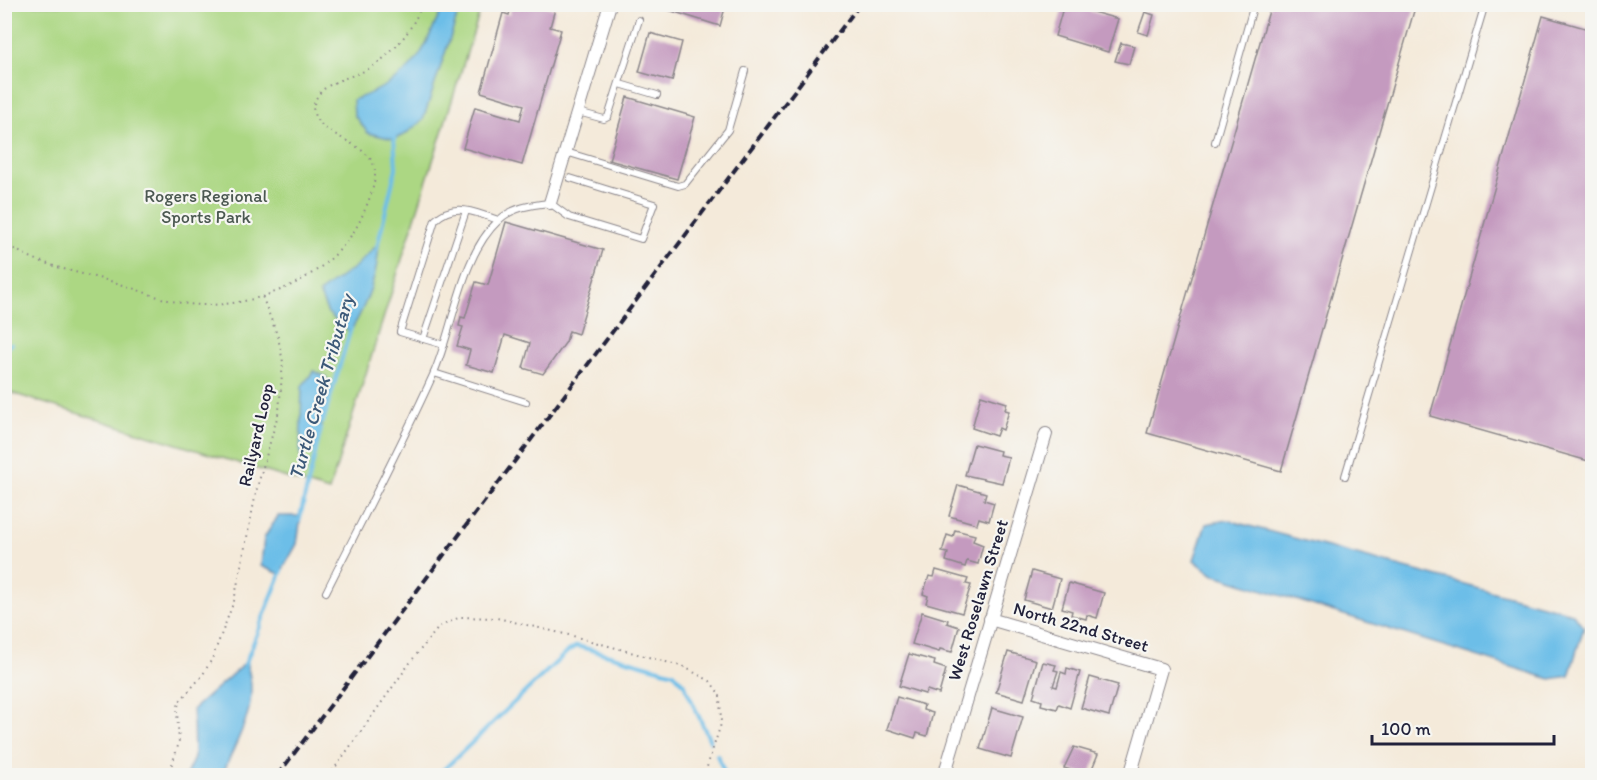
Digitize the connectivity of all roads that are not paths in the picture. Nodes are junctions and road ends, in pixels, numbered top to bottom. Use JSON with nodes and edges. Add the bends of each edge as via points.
{"nodes":[{"id":1,"x":610,"y":4,"type":"edge"},
{"id":2,"x":1254,"y":4,"type":"edge"},
{"id":3,"x":1485,"y":4,"type":"edge"},
{"id":4,"x":639,"y":20,"type":"dead end"},
{"id":5,"x":745,"y":71,"type":"dead end"},
{"id":6,"x":620,"y":84,"type":"junction"},
{"id":7,"x":657,"y":95,"type":"dead end"},
{"id":8,"x":577,"y":112,"type":"junction"},
{"id":9,"x":1215,"y":142,"type":"dead end"},
{"id":10,"x":565,"y":152,"type":"junction"},
{"id":11,"x":570,"y":178,"type":"dead end"},
{"id":12,"x":550,"y":202,"type":"junction"},
{"id":13,"x":466,"y":211,"type":"junction"},
{"id":14,"x":499,"y":220,"type":"junction"},
{"id":15,"x":423,"y":339,"type":"junction"},
{"id":16,"x":444,"y":345,"type":"junction"},
{"id":17,"x":434,"y":373,"type":"junction"},
{"id":18,"x":526,"y":402,"type":"dead end"},
{"id":19,"x":1046,"y":434,"type":"dead end"},
{"id":20,"x":1345,"y":476,"type":"dead end"},
{"id":21,"x":326,"y":592,"type":"dead end"},
{"id":22,"x":990,"y":619,"type":"junction"},
{"id":23,"x":944,"y":776,"type":"edge"},
{"id":24,"x":1130,"y":776,"type":"edge"}],
"edges":[{"from":1,"to":8,"type":"street"},
{"from":2,"to":9,"type":"lane"},
{"from":3,"to":20,"type":"lane"},
{"from":4,"to":6,"type":"lane"},
{"from":5,"to":10,"type":"lane","via":[[728,130],[685,184],[678,186]]},
{"from":6,"to":7,"type":"lane"},
{"from":6,"to":8,"type":"lane","via":[[608,117]]},
{"from":8,"to":10,"type":"street"},
{"from":10,"to":12,"type":"street"},
{"from":11,"to":12,"type":"lane","via":[[654,204],[641,239],[569,217]]},
{"from":12,"to":14,"type":"lane","via":[[528,205]]},
{"from":13,"to":14,"type":"lane"},
{"from":13,"to":15,"type":"lane"},
{"from":13,"to":15,"type":"lane","via":[[455,208],[435,220],[400,332]]},
{"from":14,"to":16,"type":"lane","via":[[469,270]]},
{"from":15,"to":16,"type":"lane"},
{"from":16,"to":17,"type":"lane"},
{"from":17,"to":18,"type":"lane"},
{"from":17,"to":21,"type":"lane"},
{"from":19,"to":22,"type":"street","name":"West Roselawn Street"},
{"from":22,"to":23,"type":"street","name":"West Roselawn Street"},
{"from":22,"to":24,"type":"street","name":"North 22nd Street","via":[[1161,669]]}]}
